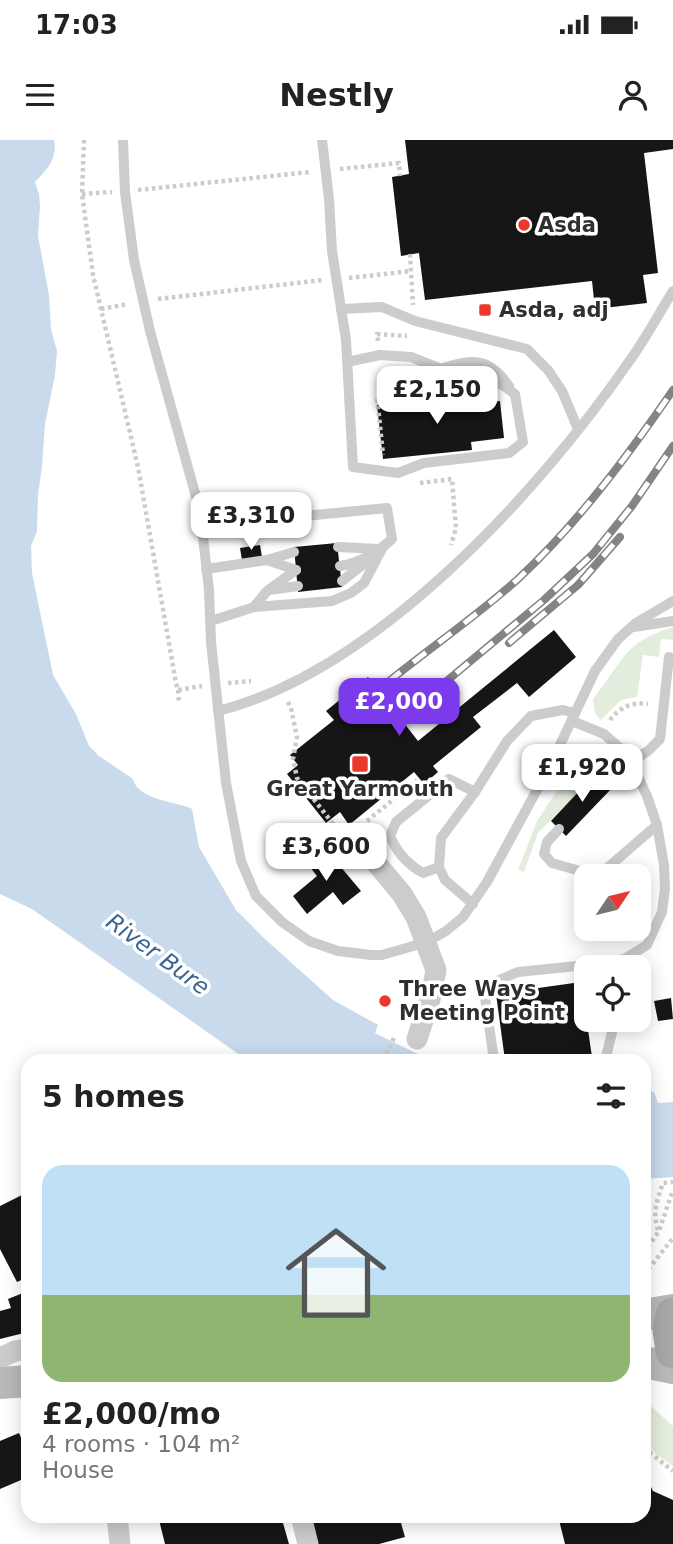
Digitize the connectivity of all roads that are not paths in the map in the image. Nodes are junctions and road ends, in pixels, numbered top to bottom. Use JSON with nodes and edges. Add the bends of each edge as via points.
{"nodes":[{"id":1,"x":123,"y":140,"type":"edge"},
{"id":2,"x":322,"y":140,"type":"edge"},
{"id":3,"x":673,"y":291,"type":"edge"},
{"id":4,"x":341,"y":309,"type":"junction"},
{"id":5,"x":347,"y":362,"type":"junction"},
{"id":6,"x":440,"y":369,"type":"junction"},
{"id":7,"x":515,"y":394,"type":"junction"},
{"id":8,"x":578,"y":429,"type":"junction"},
{"id":9,"x":201,"y":526,"type":"junction"},
{"id":10,"x":338,"y":547,"type":"dead end"},
{"id":11,"x":382,"y":549,"type":"junction"},
{"id":12,"x":294,"y":552,"type":"dead end"},
{"id":13,"x":267,"y":560,"type":"junction"},
{"id":14,"x":340,"y":566,"type":"dead end"},
{"id":15,"x":206,"y":569,"type":"junction"},
{"id":16,"x":342,"y":581,"type":"dead end"},
{"id":17,"x":298,"y":586,"type":"dead end"},
{"id":18,"x":267,"y":591,"type":"junction"},
{"id":19,"x":673,"y":601,"type":"edge"},
{"id":20,"x":254,"y":607,"type":"junction"},
{"id":21,"x":673,"y":615,"type":"edge"},
{"id":22,"x":211,"y":621,"type":"junction"},
{"id":23,"x":673,"y":621,"type":"edge"},
{"id":24,"x":634,"y":625,"type":"junction"},
{"id":25,"x":669,"y":657,"type":"dead end"},
{"id":26,"x":218,"y":711,"type":"junction"},
{"id":27,"x":574,"y":717,"type":"junction"},
{"id":28,"x":630,"y":759,"type":"junction"},
{"id":29,"x":605,"y":780,"type":"dead end"},
{"id":30,"x":475,"y":792,"type":"junction"},
{"id":31,"x":657,"y":825,"type":"junction"},
{"id":32,"x":559,"y":829,"type":"dead end"},
{"id":33,"x":351,"y":833,"type":"road end"},
{"id":34,"x":439,"y":867,"type":"junction"},
{"id":35,"x":473,"y":904,"type":"junction"},
{"id":36,"x":427,"y":942,"type":"junction"},
{"id":37,"x":631,"y":955,"type":"edge"},
{"id":38,"x":574,"y":968,"type":"edge"},
{"id":39,"x":612,"y":1032,"type":"edge"},
{"id":40,"x":417,"y":1040,"type":"dead end"},
{"id":41,"x":493,"y":1054,"type":"edge"},
{"id":42,"x":607,"y":1054,"type":"edge"},
{"id":43,"x":673,"y":1312,"type":"edge"},
{"id":44,"x":651,"y":1314,"type":"edge"},
{"id":45,"x":21,"y":1350,"type":"edge"},
{"id":46,"x":673,"y":1351,"type":"edge"},
{"id":47,"x":0,"y":1358,"type":"edge"},
{"id":48,"x":651,"y":1363,"type":"edge"},
{"id":49,"x":673,"y":1368,"type":"edge"},
{"id":50,"x":21,"y":1382,"type":"edge"},
{"id":51,"x":0,"y":1383,"type":"edge"},
{"id":52,"x":118,"y":1523,"type":"edge"},
{"id":53,"x":303,"y":1523,"type":"edge"},
{"id":54,"x":120,"y":1544,"type":"edge"},
{"id":55,"x":308,"y":1544,"type":"edge"}],
"edges":[{"from":1,"to":9,"type":"lane","via":[[132,247]]},
{"from":2,"to":4,"type":"lane"},
{"from":3,"to":8,"type":"lane","via":[[629,363]]},
{"from":4,"to":5,"type":"lane"},
{"from":4,"to":8,"type":"lane","via":[[382,307],[415,321],[527,349],[562,391]]},
{"from":5,"to":6,"type":"lane","via":[[380,355],[411,357]]},
{"from":5,"to":7,"type":"lane","via":[[353,467],[398,473],[424,463],[509,453],[523,442]]},
{"from":6,"to":7,"type":"lane","via":[[501,384]]},
{"from":6,"to":7,"type":"lane","via":[[470,360],[499,371]]},
{"from":8,"to":26,"type":"lane","via":[[509,512],[376,631],[280,688]]},
{"from":9,"to":11,"type":"lane","via":[[387,508],[392,539]]},
{"from":9,"to":15,"type":"lane"},
{"from":10,"to":11,"type":"lane"},
{"from":11,"to":14,"type":"lane"},
{"from":11,"to":16,"type":"lane"},
{"from":11,"to":20,"type":"lane","via":[[364,583],[351,593],[332,601]]},
{"from":12,"to":13,"type":"lane"},
{"from":13,"to":15,"type":"lane"},
{"from":13,"to":18,"type":"lane","via":[[296,570]]},
{"from":15,"to":22,"type":"lane"},
{"from":17,"to":18,"type":"lane"},
{"from":18,"to":20,"type":"lane"},
{"from":19,"to":24,"type":"lane"},
{"from":20,"to":22,"type":"lane"},
{"from":21,"to":24,"type":"lane","via":[[658,615]]},
{"from":22,"to":26,"type":"lane"},
{"from":23,"to":24,"type":"lane"},
{"from":24,"to":27,"type":"lane","via":[[595,671]]},
{"from":25,"to":28,"type":"lane","via":[[660,739]]},
{"from":26,"to":36,"type":"lane","via":[[241,861],[256,897],[309,941],[338,951],[382,955]]},
{"from":27,"to":28,"type":"lane","via":[[604,734]]},
{"from":27,"to":30,"type":"lane","via":[[563,710],[531,716],[507,741]]},
{"from":27,"to":35,"type":"lane"},
{"from":28,"to":29,"type":"lane"},
{"from":28,"to":31,"type":"lane"},
{"from":30,"to":34,"type":"lane","via":[[441,838]]},
{"from":30,"to":34,"type":"lane","via":[[449,779],[396,822],[390,836],[410,865],[423,873]]},
{"from":31,"to":32,"type":"lane","via":[[594,875],[552,863],[544,854],[547,842]]},
{"from":31,"to":37,"type":"lane","via":[[664,877],[662,912],[647,945]]},
{"from":33,"to":36,"type":"street","via":[[402,894]]},
{"from":34,"to":35,"type":"lane","via":[[445,880]]},
{"from":35,"to":36,"type":"lane","via":[[463,917]]},
{"from":36,"to":40,"type":"street","via":[[436,970]]},
{"from":38,"to":41,"type":"lane","via":[[518,972],[499,980],[485,997]]},
{"from":39,"to":42,"type":"lane"},
{"from":43,"to":44,"type":"main road"},
{"from":43,"to":46,"type":"main road"},
{"from":45,"to":47,"type":"street"},
{"from":48,"to":49,"type":"main road"},
{"from":50,"to":51,"type":"main road"},
{"from":52,"to":54,"type":"street"},
{"from":53,"to":55,"type":"street"}]}
